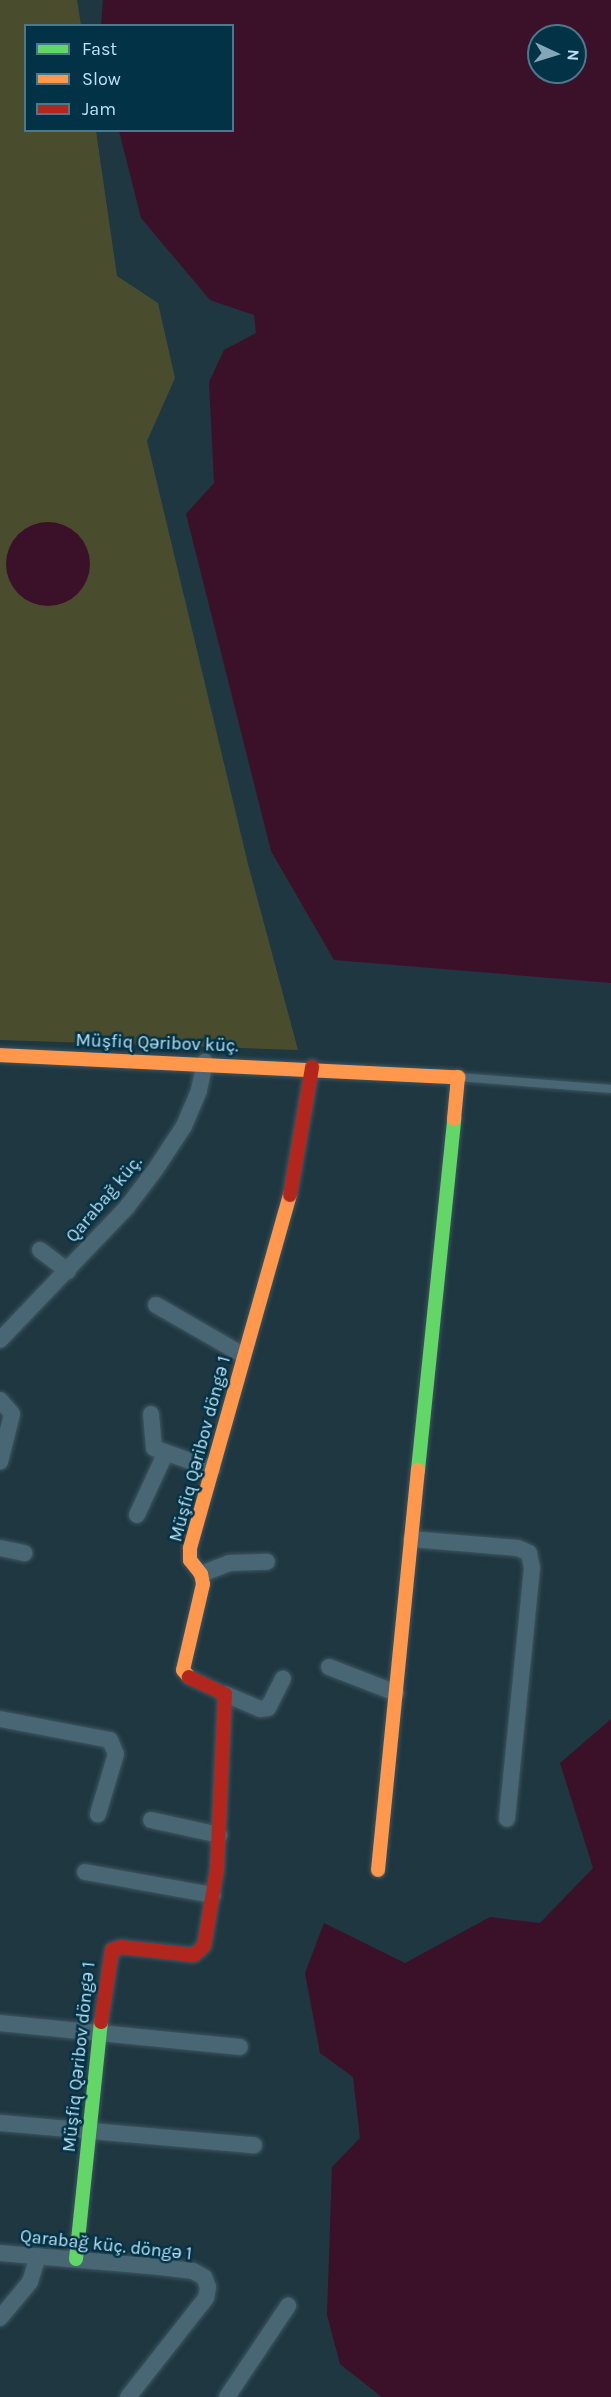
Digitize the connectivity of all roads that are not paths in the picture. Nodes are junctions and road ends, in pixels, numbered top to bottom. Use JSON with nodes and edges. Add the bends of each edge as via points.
{"nodes":[{"id":1,"x":0,"y":1055,"type":"edge"},
{"id":2,"x":205,"y":1062,"type":"junction"},
{"id":3,"x":312,"y":1067,"type":"junction"},
{"id":4,"x":458,"y":1077,"type":"junction"},
{"id":5,"x":611,"y":1089,"type":"edge"},
{"id":6,"x":40,"y":1250,"type":"dead end"},
{"id":7,"x":68,"y":1271,"type":"junction"},
{"id":8,"x":156,"y":1305,"type":"dead end"},
{"id":9,"x":0,"y":1340,"type":"edge"},
{"id":10,"x":243,"y":1355,"type":"junction"},
{"id":11,"x":0,"y":1400,"type":"edge"},
{"id":12,"x":152,"y":1414,"type":"dead end"},
{"id":13,"x":166,"y":1452,"type":"junction"},
{"id":14,"x":0,"y":1462,"type":"edge"},
{"id":15,"x":212,"y":1469,"type":"junction"},
{"id":16,"x":137,"y":1515,"type":"dead end"},
{"id":17,"x":411,"y":1539,"type":"junction"},
{"id":18,"x":0,"y":1548,"type":"edge"},
{"id":19,"x":24,"y":1553,"type":"dead end"},
{"id":20,"x":267,"y":1562,"type":"dead end"},
{"id":21,"x":201,"y":1574,"type":"junction"},
{"id":22,"x":329,"y":1667,"type":"dead end"},
{"id":23,"x":283,"y":1679,"type":"dead end"},
{"id":24,"x":396,"y":1693,"type":"junction"},
{"id":25,"x":225,"y":1694,"type":"junction"},
{"id":26,"x":0,"y":1719,"type":"edge"},
{"id":27,"x":98,"y":1814,"type":"dead end"},
{"id":28,"x":507,"y":1819,"type":"dead end"},
{"id":29,"x":151,"y":1820,"type":"dead end"},
{"id":30,"x":219,"y":1835,"type":"junction"},
{"id":31,"x":378,"y":1870,"type":"dead end"},
{"id":32,"x":85,"y":1872,"type":"dead end"},
{"id":33,"x":213,"y":1895,"type":"junction"},
{"id":34,"x":0,"y":2023,"type":"edge"},
{"id":35,"x":98,"y":2034,"type":"junction"},
{"id":36,"x":240,"y":2047,"type":"dead end"},
{"id":37,"x":0,"y":2123,"type":"edge"},
{"id":38,"x":88,"y":2131,"type":"junction"},
{"id":39,"x":254,"y":2145,"type":"dead end"},
{"id":40,"x":0,"y":2253,"type":"edge"},
{"id":41,"x":38,"y":2256,"type":"junction"},
{"id":42,"x":76,"y":2259,"type":"junction"},
{"id":43,"x":288,"y":2306,"type":"dead end"},
{"id":44,"x":0,"y":2318,"type":"edge"},
{"id":45,"x":128,"y":2397,"type":"edge"},
{"id":46,"x":227,"y":2397,"type":"edge"}],
"edges":[{"from":1,"to":2,"type":"street","name":"Müşfiq Qəribov küç."},
{"from":2,"to":3,"type":"street","name":"Müşfiq Qəribov küç."},
{"from":2,"to":7,"type":"street","name":"Qarabağ küç.","via":[[199,1090],[184,1126],[127,1208]]},
{"from":3,"to":4,"type":"street","name":"Müşfiq Qəribov küç."},
{"from":3,"to":10,"type":"street","name":"Müşfiq Qəribov döngə 1","via":[[294,1182]]},
{"from":4,"to":5,"type":"lane"},
{"from":4,"to":17,"type":"street"},
{"from":6,"to":7,"type":"street"},
{"from":7,"to":9,"type":"street","name":"Qarabağ küç."},
{"from":8,"to":10,"type":"street"},
{"from":10,"to":15,"type":"street","name":"Müşfiq Qəribov döngə 1"},
{"from":11,"to":14,"type":"street","via":[[12,1414]]},
{"from":12,"to":13,"type":"street","via":[[151,1441],[154,1448]]},
{"from":13,"to":15,"type":"street"},
{"from":13,"to":16,"type":"street"},
{"from":15,"to":21,"type":"street","name":"Müşfiq Qəribov döngə 1","via":[[190,1548],[190,1560]]},
{"from":17,"to":24,"type":"street"},
{"from":17,"to":28,"type":"street","via":[[518,1548],[529,1553],[532,1568]]},
{"from":18,"to":19,"type":"street"},
{"from":20,"to":21,"type":"street","via":[[229,1563]]},
{"from":21,"to":25,"type":"street","name":"Müşfiq Qəribov döngə 1","via":[[203,1584],[183,1670],[189,1677]]},
{"from":22,"to":24,"type":"street"},
{"from":23,"to":25,"type":"street","via":[[268,1708],[260,1709]]},
{"from":24,"to":31,"type":"street"},
{"from":25,"to":30,"type":"street","name":"Müşfiq Qəribov döngə 1"},
{"from":26,"to":27,"type":"street","via":[[110,1740],[116,1746],[116,1754]]},
{"from":29,"to":30,"type":"street"},
{"from":30,"to":33,"type":"street","name":"Müşfiq Qəribov döngə 1"},
{"from":32,"to":33,"type":"street"},
{"from":33,"to":35,"type":"street","name":"Müşfiq Qəribov döngə 1","via":[[200,1953],[121,1947],[112,1950]]},
{"from":34,"to":35,"type":"street"},
{"from":35,"to":36,"type":"street"},
{"from":35,"to":38,"type":"street","name":"Müşfiq Qəribov döngə 1"},
{"from":37,"to":38,"type":"street"},
{"from":38,"to":39,"type":"street"},
{"from":38,"to":42,"type":"street","name":"Müşfiq Qəribov döngə 1"},
{"from":40,"to":41,"type":"street","name":"Qarabağ küç. döngə 1"},
{"from":41,"to":42,"type":"street","name":"Qarabağ küç. döngə 1"},
{"from":41,"to":44,"type":"street","via":[[30,2282]]},
{"from":42,"to":45,"type":"street","name":"Qarabağ küç. döngə 1","via":[[193,2271],[204,2277],[208,2287],[206,2298]]},
{"from":43,"to":46,"type":"street"}]}
